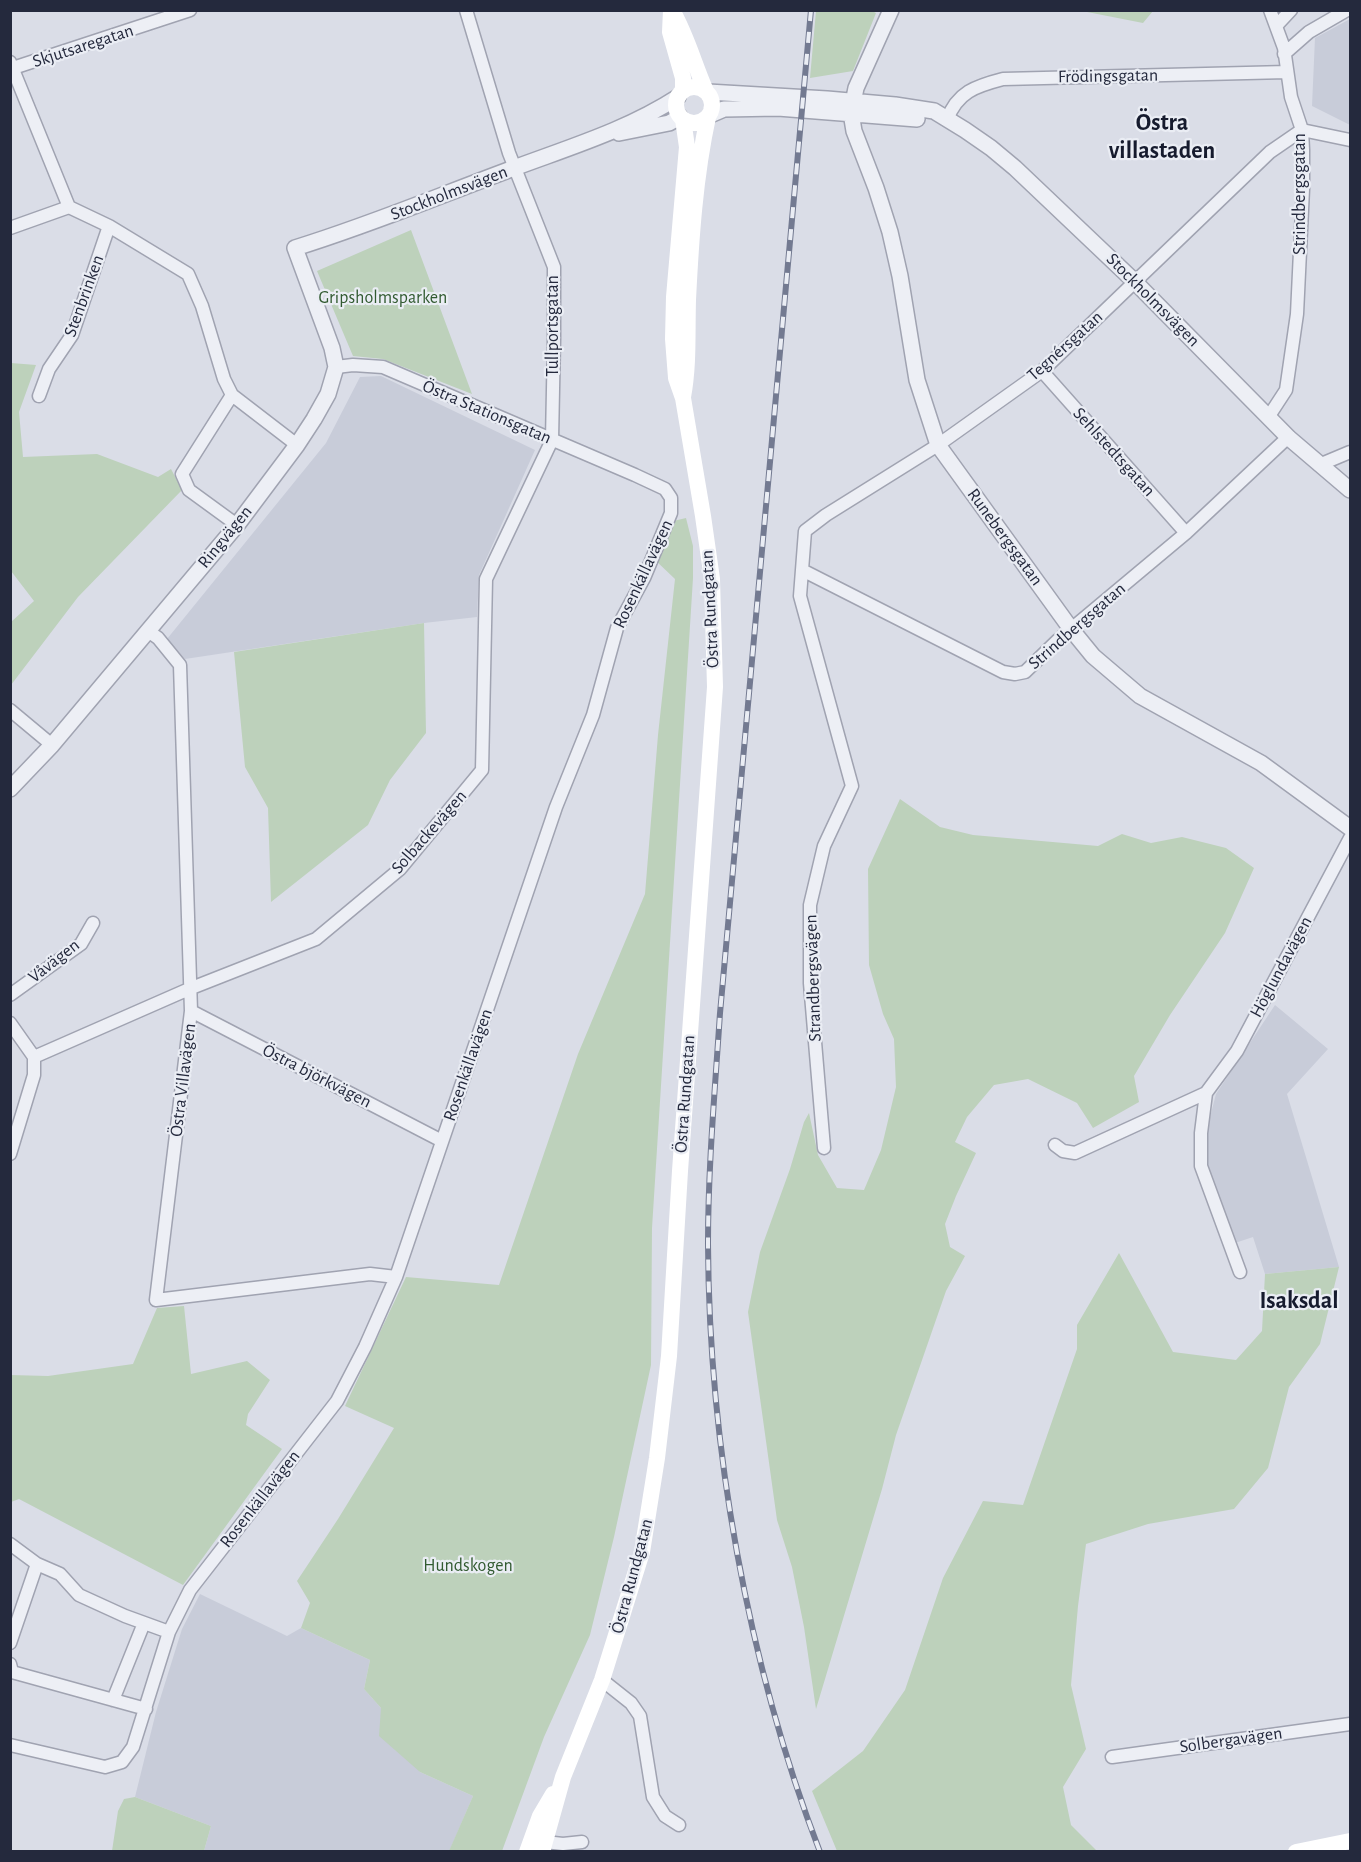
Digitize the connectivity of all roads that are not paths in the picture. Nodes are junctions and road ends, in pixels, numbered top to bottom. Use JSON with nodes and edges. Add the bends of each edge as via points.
{"nodes":[{"id":1,"x":190,"y":10,"type":"edge"},
{"id":2,"x":466,"y":10,"type":"edge"},
{"id":3,"x":672,"y":10,"type":"edge"},
{"id":4,"x":891,"y":10,"type":"edge"},
{"id":5,"x":1270,"y":10,"type":"edge"},
{"id":6,"x":1291,"y":10,"type":"edge"},
{"id":7,"x":1347,"y":10,"type":"edge"},
{"id":8,"x":1277,"y":26,"type":"junction"},
{"id":9,"x":1284,"y":54,"type":"junction"},
{"id":10,"x":11,"y":67,"type":"edge"},
{"id":11,"x":1287,"y":72,"type":"junction"},
{"id":12,"x":707,"y":91,"type":"junction"},
{"id":13,"x":680,"y":94,"type":"junction"},
{"id":14,"x":851,"y":107,"type":"junction"},
{"id":15,"x":709,"y":116,"type":"junction"},
{"id":16,"x":682,"y":118,"type":"junction"},
{"id":17,"x":947,"y":120,"type":"junction"},
{"id":18,"x":1302,"y":130,"type":"junction"},
{"id":19,"x":602,"y":137,"type":"junction"},
{"id":20,"x":1350,"y":140,"type":"edge"},
{"id":21,"x":515,"y":168,"type":"junction"},
{"id":22,"x":69,"y":207,"type":"junction"},
{"id":23,"x":109,"y":226,"type":"junction"},
{"id":24,"x":10,"y":228,"type":"edge"},
{"id":25,"x":1134,"y":281,"type":"junction"},
{"id":26,"x":336,"y":367,"type":"junction"},
{"id":27,"x":1042,"y":370,"type":"junction"},
{"id":28,"x":232,"y":395,"type":"junction"},
{"id":29,"x":39,"y":396,"type":"dead end"},
{"id":30,"x":683,"y":398,"type":"junction"},
{"id":31,"x":1269,"y":416,"type":"junction"},
{"id":32,"x":1289,"y":438,"type":"junction"},
{"id":33,"x":552,"y":440,"type":"junction"},
{"id":34,"x":297,"y":445,"type":"junction"},
{"id":35,"x":938,"y":445,"type":"junction"},
{"id":36,"x":1350,"y":452,"type":"edge"},
{"id":37,"x":1319,"y":465,"type":"junction"},
{"id":38,"x":635,"y":475,"type":"joint"},
{"id":39,"x":1350,"y":490,"type":"edge"},
{"id":40,"x":237,"y":525,"type":"junction"},
{"id":41,"x":1186,"y":533,"type":"junction"},
{"id":42,"x":802,"y":570,"type":"junction"},
{"id":43,"x":1071,"y":629,"type":"junction"},
{"id":44,"x":148,"y":631,"type":"junction"},
{"id":45,"x":10,"y":710,"type":"edge"},
{"id":46,"x":52,"y":745,"type":"junction"},
{"id":47,"x":10,"y":789,"type":"edge"},
{"id":48,"x":1349,"y":827,"type":"edge"},
{"id":49,"x":93,"y":923,"type":"dead end"},
{"id":50,"x":189,"y":989,"type":"junction"},
{"id":51,"x":10,"y":995,"type":"edge"},
{"id":52,"x":191,"y":1011,"type":"junction"},
{"id":53,"x":10,"y":1023,"type":"edge"},
{"id":54,"x":34,"y":1058,"type":"junction"},
{"id":55,"x":1206,"y":1093,"type":"junction"},
{"id":56,"x":442,"y":1141,"type":"junction"},
{"id":57,"x":1055,"y":1145,"type":"dead end"},
{"id":58,"x":824,"y":1148,"type":"dead end"},
{"id":59,"x":10,"y":1154,"type":"edge"},
{"id":60,"x":1240,"y":1272,"type":"dead end"},
{"id":61,"x":396,"y":1277,"type":"junction"},
{"id":62,"x":10,"y":1544,"type":"edge"},
{"id":63,"x":37,"y":1564,"type":"junction"},
{"id":64,"x":144,"y":1623,"type":"junction"},
{"id":65,"x":169,"y":1632,"type":"junction"},
{"id":66,"x":10,"y":1643,"type":"edge"},
{"id":67,"x":10,"y":1664,"type":"edge"},
{"id":68,"x":602,"y":1680,"type":"junction"},
{"id":69,"x":113,"y":1700,"type":"junction"},
{"id":70,"x":146,"y":1709,"type":"junction"},
{"id":71,"x":1350,"y":1724,"type":"edge"},
{"id":72,"x":10,"y":1745,"type":"edge"},
{"id":73,"x":1112,"y":1757,"type":"dead end"},
{"id":74,"x":563,"y":1778,"type":"junction"},
{"id":75,"x":680,"y":1825,"type":"dead end"},
{"id":76,"x":1350,"y":1841,"type":"edge"},
{"id":77,"x":582,"y":1842,"type":"dead end"},
{"id":78,"x":544,"y":1848,"type":"edge"},
{"id":79,"x":527,"y":1851,"type":"edge"},
{"id":80,"x":1296,"y":1851,"type":"edge"}],
"edges":[{"from":1,"to":10,"type":"street","name":"Skjutsaregatan"},
{"from":2,"to":21,"type":"street","name":"Tullportsgatan"},
{"from":3,"to":12,"type":"main road"},
{"from":3,"to":13,"type":"main road","via":[[670,32],[682,78]]},
{"from":4,"to":14,"type":"street"},
{"from":5,"to":8,"type":"street","name":"Strindbergsgatan"},
{"from":6,"to":8,"type":"street"},
{"from":7,"to":9,"type":"street","via":[[1309,32]]},
{"from":8,"to":9,"type":"street","name":"Strindbergsgatan"},
{"from":9,"to":11,"type":"street","name":"Strindbergsgatan"},
{"from":10,"to":22,"type":"street"},
{"from":11,"to":17,"type":"street","name":"Frödingsgatan","via":[[1003,79],[966,91]]},
{"from":11,"to":18,"type":"street","name":"Strindbergsgatan"},
{"from":12,"to":13,"type":"main road","via":[[695,87]]},
{"from":12,"to":14,"type":"street"},
{"from":12,"to":15,"type":"main road","via":[[713,106]]},
{"from":13,"to":16,"type":"main road","via":[[676,108]]},
{"from":13,"to":19,"type":"street","name":"Stockholmsvägen"},
{"from":14,"to":15,"type":"street","via":[[724,109]]},
{"from":14,"to":17,"type":"street"},
{"from":14,"to":35,"type":"street","name":"Runebergsgatan","via":[[854,131],[890,232],[917,380]]},
{"from":15,"to":16,"type":"main road","via":[[699,123]]},
{"from":15,"to":30,"type":"main road","name":"Östra Rundgatan","via":[[695,192]]},
{"from":16,"to":19,"type":"street","name":"Stockholmsvägen"},
{"from":16,"to":30,"type":"main road","name":"Östra Rundgatan","via":[[687,147],[672,339],[676,378]]},
{"from":17,"to":25,"type":"street","name":"Stockholmsvägen","via":[[1007,161]]},
{"from":18,"to":20,"type":"street"},
{"from":18,"to":25,"type":"street","name":"Tegnérsgatan","via":[[1270,152]]},
{"from":18,"to":31,"type":"street","name":"Strindbergsgatan","via":[[1297,314],[1286,390]]},
{"from":19,"to":21,"type":"street","name":"Stockholmsvägen"},
{"from":21,"to":26,"type":"street","name":"Stockholmsvägen","via":[[295,248]]},
{"from":21,"to":33,"type":"street","name":"Tullportsgatan","via":[[554,267]]},
{"from":22,"to":23,"type":"street"},
{"from":22,"to":24,"type":"street"},
{"from":23,"to":28,"type":"street","via":[[188,274]]},
{"from":23,"to":29,"type":"street","name":"Stenbrinken","via":[[72,335],[50,369]]},
{"from":25,"to":27,"type":"street","name":"Tegnérsgatan"},
{"from":25,"to":31,"type":"street","name":"Stockholmsvägen"},
{"from":26,"to":33,"type":"street","name":"Östra Stationsgatan","via":[[383,367]]},
{"from":26,"to":34,"type":"street","name":"Ringvägen","via":[[328,394]]},
{"from":27,"to":35,"type":"street","name":"Tegnérsgatan"},
{"from":27,"to":41,"type":"street","name":"Sehlstedtsgatan"},
{"from":28,"to":34,"type":"street"},
{"from":28,"to":40,"type":"street","via":[[182,474],[189,490]]},
{"from":30,"to":68,"type":"main road","name":"Östra Rundgatan","via":[[712,579],[714,687],[710,770],[669,1356],[642,1552]]},
{"from":31,"to":32,"type":"street","name":"Stockholmsvägen"},
{"from":32,"to":37,"type":"street","name":"Stockholmsvägen"},
{"from":32,"to":41,"type":"street","name":"Strindbergsgatan"},
{"from":33,"to":38,"type":"street","name":"Östra Stationsgatan"},
{"from":33,"to":50,"type":"street","name":"Solbackevägen","via":[[486,579],[482,770],[400,869],[316,939]]},
{"from":34,"to":40,"type":"street","name":"Ringvägen"},
{"from":35,"to":42,"type":"street","name":"Tegnérsgatan","via":[[805,531]]},
{"from":35,"to":43,"type":"street","name":"Runebergsgatan"},
{"from":36,"to":37,"type":"street"},
{"from":37,"to":39,"type":"street","name":"Stockholmsvägen"},
{"from":38,"to":56,"type":"street","name":"Rosenkällavägen","via":[[664,489],[671,498],[671,513],[644,578],[616,628],[593,715],[556,807]]},
{"from":40,"to":44,"type":"street","name":"Ringvägen"},
{"from":41,"to":43,"type":"street","name":"Strindbergsgatan"},
{"from":42,"to":43,"type":"street","name":"Strindbergsgatan","via":[[1009,674],[1025,672]]},
{"from":42,"to":58,"type":"street","name":"Strandbergsvägen","via":[[800,596],[852,786],[824,846],[810,905],[810,983]]},
{"from":43,"to":48,"type":"street","name":"Runebergsgatan","via":[[1093,656],[1140,696],[1261,763]]},
{"from":44,"to":46,"type":"street","name":"Ringvägen"},
{"from":44,"to":50,"type":"street","name":"Östra Villavägen","via":[[180,665]]},
{"from":45,"to":46,"type":"street"},
{"from":46,"to":47,"type":"street","name":"Ringvägen"},
{"from":48,"to":55,"type":"street","name":"Höglundavägen","via":[[1236,1051]]},
{"from":49,"to":51,"type":"street","name":"Våvägen","via":[[81,944]]},
{"from":50,"to":52,"type":"street","name":"Östra Villavägen"},
{"from":50,"to":54,"type":"street","name":"Solbackevägen"},
{"from":52,"to":56,"type":"street","name":"Östra björkvägen"},
{"from":52,"to":61,"type":"street","name":"Östra Villavägen","via":[[156,1300],[370,1274]]},
{"from":53,"to":54,"type":"street"},
{"from":54,"to":59,"type":"street","via":[[34,1075]]},
{"from":55,"to":57,"type":"street","name":"Höglundavägen","via":[[1075,1154]]},
{"from":55,"to":60,"type":"street","name":"Höglundavägen","via":[[1200,1166]]},
{"from":56,"to":61,"type":"street","name":"Rosenkällavägen"},
{"from":61,"to":65,"type":"street","name":"Rosenkällavägen","via":[[337,1401],[190,1590]]},
{"from":62,"to":63,"type":"street"},
{"from":63,"to":64,"type":"street","via":[[60,1574],[79,1594]]},
{"from":63,"to":66,"type":"street"},
{"from":64,"to":65,"type":"street"},
{"from":64,"to":69,"type":"street"},
{"from":65,"to":70,"type":"street","name":"Rosenkällavägen"},
{"from":67,"to":69,"type":"street","via":[[12,1672]]},
{"from":68,"to":74,"type":"main road","name":"Östra Rundgatan"},
{"from":68,"to":75,"type":"street","via":[[631,1703],[640,1716],[653,1797],[665,1816]]},
{"from":69,"to":70,"type":"street"},
{"from":70,"to":72,"type":"street","name":"Rosenkällavägen","via":[[133,1747],[123,1762],[105,1767]]},
{"from":71,"to":73,"type":"street","name":"Solbergavägen"},
{"from":74,"to":78,"type":"main road","name":"Östra Rundgatan"},
{"from":74,"to":79,"type":"main road","name":"Östra Rundgatan","via":[[540,1816]]},
{"from":76,"to":80,"type":"main road"},
{"from":77,"to":78,"type":"street"}]}
